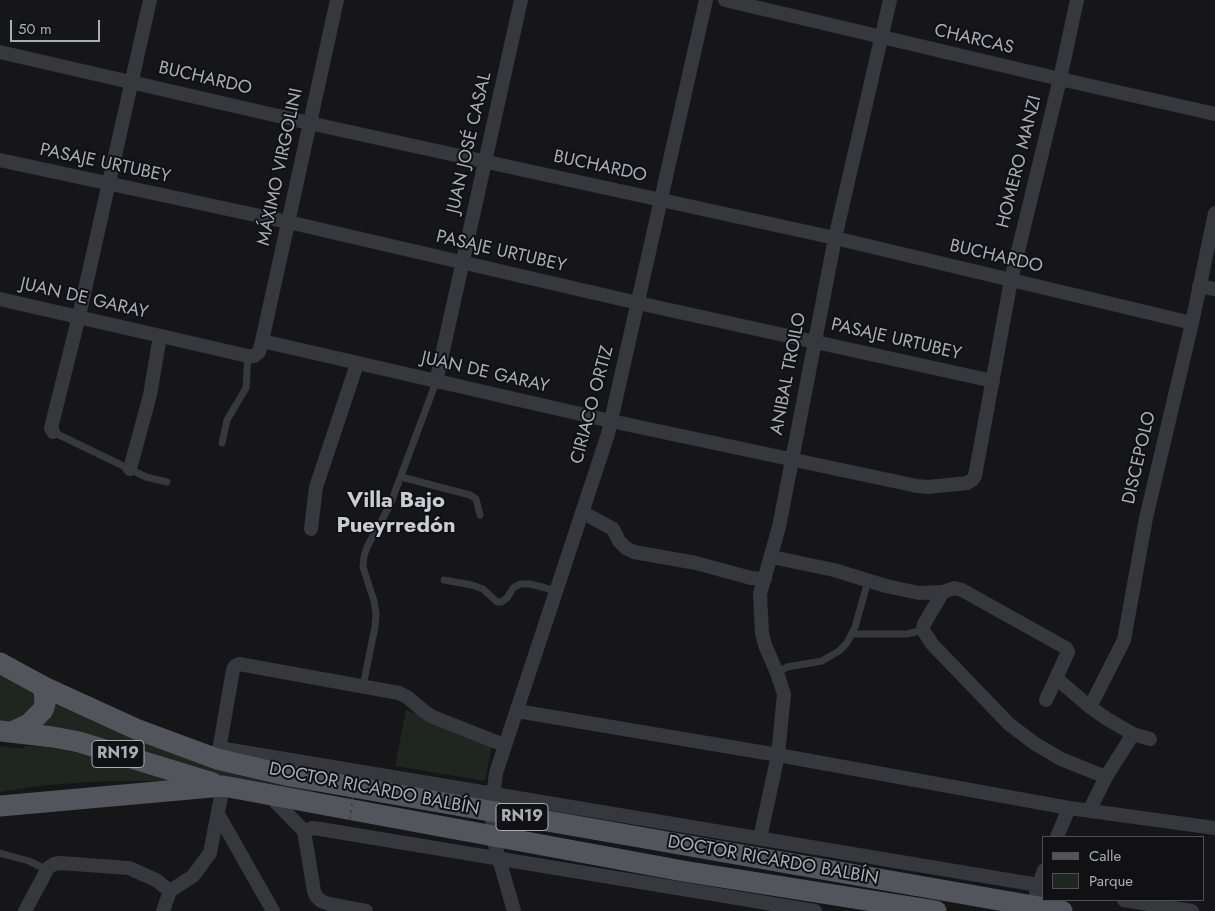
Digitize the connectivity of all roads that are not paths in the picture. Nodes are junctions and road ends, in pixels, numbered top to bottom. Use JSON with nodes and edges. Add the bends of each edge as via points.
{"nodes":[{"id":1,"x":150,"y":0,"type":"edge"},
{"id":2,"x":337,"y":0,"type":"edge"},
{"id":3,"x":521,"y":0,"type":"edge"},
{"id":4,"x":706,"y":0,"type":"edge"},
{"id":5,"x":725,"y":0,"type":"edge"},
{"id":6,"x":890,"y":0,"type":"edge"},
{"id":7,"x":1077,"y":0,"type":"edge"},
{"id":8,"x":882,"y":37,"type":"junction"},
{"id":9,"x":0,"y":52,"type":"edge"},
{"id":10,"x":1060,"y":79,"type":"junction"},
{"id":11,"x":132,"y":81,"type":"junction"},
{"id":12,"x":1215,"y":114,"type":"edge"},
{"id":13,"x":309,"y":123,"type":"junction"},
{"id":14,"x":0,"y":160,"type":"edge"},
{"id":15,"x":486,"y":161,"type":"junction"},
{"id":16,"x":109,"y":184,"type":"junction"},
{"id":17,"x":661,"y":200,"type":"junction"},
{"id":18,"x":1215,"y":213,"type":"edge"},
{"id":19,"x":288,"y":222,"type":"junction"},
{"id":20,"x":836,"y":238,"type":"junction"},
{"id":21,"x":463,"y":263,"type":"junction"},
{"id":22,"x":1011,"y":280,"type":"junction"},
{"id":23,"x":1199,"y":286,"type":"junction"},
{"id":24,"x":1215,"y":289,"type":"edge"},
{"id":25,"x":0,"y":298,"type":"edge"},
{"id":26,"x":638,"y":303,"type":"junction"},
{"id":27,"x":79,"y":316,"type":"junction"},
{"id":28,"x":1192,"y":323,"type":"junction"},
{"id":29,"x":160,"y":336,"type":"junction"},
{"id":30,"x":815,"y":341,"type":"junction"},
{"id":31,"x":262,"y":342,"type":"junction"},
{"id":32,"x":248,"y":356,"type":"junction"},
{"id":33,"x":356,"y":364,"type":"junction"},
{"id":34,"x":993,"y":381,"type":"junction"},
{"id":35,"x":436,"y":382,"type":"junction"},
{"id":36,"x":611,"y":421,"type":"junction"},
{"id":37,"x":53,"y":432,"type":"joint"},
{"id":38,"x":222,"y":443,"type":"dead end"},
{"id":39,"x":791,"y":459,"type":"junction"},
{"id":40,"x":130,"y":469,"type":"junction"},
{"id":41,"x":401,"y":477,"type":"junction"},
{"id":42,"x":972,"y":480,"type":"joint"},
{"id":43,"x":167,"y":482,"type":"dead end"},
{"id":44,"x":582,"y":512,"type":"junction"},
{"id":45,"x":480,"y":515,"type":"dead end"},
{"id":46,"x":311,"y":529,"type":"dead end"},
{"id":47,"x":772,"y":557,"type":"junction"},
{"id":48,"x":765,"y":579,"type":"junction"},
{"id":49,"x":444,"y":580,"type":"dead end"},
{"id":50,"x":868,"y":581,"type":"junction"},
{"id":51,"x":557,"y":591,"type":"junction"},
{"id":52,"x":943,"y":592,"type":"junction"},
{"id":53,"x":923,"y":630,"type":"junction"},
{"id":54,"x":852,"y":634,"type":"junction"},
{"id":55,"x":0,"y":663,"type":"edge"},
{"id":56,"x":777,"y":672,"type":"junction"},
{"id":57,"x":1056,"y":678,"type":"junction"},
{"id":58,"x":363,"y":686,"type":"junction"},
{"id":59,"x":44,"y":687,"type":"junction"},
{"id":60,"x":1046,"y":700,"type":"dead end"},
{"id":61,"x":1090,"y":707,"type":"junction"},
{"id":62,"x":517,"y":711,"type":"junction"},
{"id":63,"x":6,"y":732,"type":"edge"},
{"id":64,"x":1133,"y":734,"type":"junction"},
{"id":65,"x":1150,"y":739,"type":"dead end"},
{"id":66,"x":504,"y":745,"type":"junction"},
{"id":67,"x":218,"y":753,"type":"junction"},
{"id":68,"x":778,"y":755,"type":"junction"},
{"id":69,"x":1106,"y":777,"type":"junction"},
{"id":70,"x":223,"y":786,"type":"junction"},
{"id":71,"x":269,"y":794,"type":"junction"},
{"id":72,"x":493,"y":804,"type":"junction"},
{"id":73,"x":0,"y":806,"type":"edge"},
{"id":74,"x":1069,"y":808,"type":"junction"},
{"id":75,"x":1089,"y":811,"type":"junction"},
{"id":76,"x":218,"y":814,"type":"junction"},
{"id":77,"x":1215,"y":828,"type":"edge"},
{"id":78,"x":304,"y":831,"type":"junction"},
{"id":79,"x":492,"y":836,"type":"junction"},
{"id":80,"x":1057,"y":836,"type":"edge"},
{"id":81,"x":760,"y":838,"type":"junction"},
{"id":82,"x":0,"y":853,"type":"edge"},
{"id":83,"x":498,"y":859,"type":"junction"},
{"id":84,"x":47,"y":870,"type":"junction"},
{"id":85,"x":1041,"y":886,"type":"edge"},
{"id":86,"x":170,"y":891,"type":"junction"},
{"id":87,"x":1130,"y":901,"type":"edge"},
{"id":88,"x":738,"y":905,"type":"edge"},
{"id":89,"x":1033,"y":906,"type":"junction"},
{"id":90,"x":913,"y":907,"type":"junction"},
{"id":91,"x":25,"y":911,"type":"edge"},
{"id":92,"x":163,"y":911,"type":"edge"},
{"id":93,"x":272,"y":911,"type":"edge"},
{"id":94,"x":366,"y":911,"type":"edge"},
{"id":95,"x":514,"y":911,"type":"edge"},
{"id":96,"x":815,"y":911,"type":"edge"},
{"id":97,"x":865,"y":911,"type":"edge"},
{"id":98,"x":936,"y":911,"type":"edge"},
{"id":99,"x":1062,"y":911,"type":"edge"},
{"id":100,"x":1192,"y":911,"type":"edge"}],
"edges":[{"from":1,"to":11,"type":"street"},
{"from":2,"to":13,"type":"street","name":"MÁXIMO VIRGOLINI"},
{"from":3,"to":15,"type":"street","name":"JUAN JOSÉ CASAL"},
{"from":4,"to":17,"type":"street","name":"CIRIACO ORTIZ"},
{"from":5,"to":8,"type":"street","name":"CHARCAS"},
{"from":6,"to":8,"type":"street","name":"ANIBAL TROILO"},
{"from":7,"to":10,"type":"street","name":"HOMERO MANZI"},
{"from":8,"to":10,"type":"street","name":"CHARCAS"},
{"from":8,"to":20,"type":"street","name":"ANIBAL TROILO"},
{"from":9,"to":11,"type":"street","name":"BUCHARDO"},
{"from":10,"to":12,"type":"street","name":"CHARCAS"},
{"from":10,"to":22,"type":"street","name":"HOMERO MANZI"},
{"from":11,"to":13,"type":"street","name":"BUCHARDO"},
{"from":11,"to":16,"type":"street"},
{"from":13,"to":15,"type":"street","name":"BUCHARDO"},
{"from":13,"to":19,"type":"street","name":"MÁXIMO VIRGOLINI"},
{"from":14,"to":16,"type":"street","name":"PASAJE URTUBEY"},
{"from":15,"to":17,"type":"street","name":"BUCHARDO"},
{"from":15,"to":21,"type":"street","name":"JUAN JOSÉ CASAL"},
{"from":16,"to":19,"type":"street","name":"PASAJE URTUBEY"},
{"from":16,"to":27,"type":"street"},
{"from":17,"to":20,"type":"street","name":"BUCHARDO"},
{"from":17,"to":26,"type":"street","name":"CIRIACO ORTIZ"},
{"from":18,"to":23,"type":"street","name":"DISCEPOLO"},
{"from":19,"to":21,"type":"street","name":"PASAJE URTUBEY"},
{"from":19,"to":31,"type":"street","name":"MÁXIMO VIRGOLINI"},
{"from":20,"to":22,"type":"street","name":"BUCHARDO"},
{"from":20,"to":30,"type":"street","name":"ANIBAL TROILO"},
{"from":21,"to":26,"type":"street","name":"PASAJE URTUBEY"},
{"from":21,"to":35,"type":"street","name":"JUAN JOSÉ CASAL"},
{"from":22,"to":28,"type":"street","name":"BUCHARDO"},
{"from":22,"to":34,"type":"street","name":"HOMERO MANZI"},
{"from":23,"to":24,"type":"street"},
{"from":23,"to":28,"type":"street","name":"DISCEPOLO"},
{"from":25,"to":27,"type":"street","name":"JUAN DE GARAY"},
{"from":26,"to":30,"type":"street","name":"PASAJE URTUBEY"},
{"from":26,"to":36,"type":"street","name":"CIRIACO ORTIZ"},
{"from":27,"to":29,"type":"street","name":"JUAN DE GARAY"},
{"from":27,"to":37,"type":"street","via":[[51,428]]},
{"from":28,"to":61,"type":"street","name":"DISCEPOLO","via":[[1146,518],[1124,640]]},
{"from":29,"to":32,"type":"street","name":"JUAN DE GARAY"},
{"from":29,"to":40,"type":"street","via":[[150,395]]},
{"from":30,"to":34,"type":"street","name":"PASAJE URTUBEY"},
{"from":30,"to":39,"type":"street","name":"ANIBAL TROILO"},
{"from":31,"to":32,"type":"street","via":[[259,352]]},
{"from":31,"to":33,"type":"street","name":"JUAN DE GARAY"},
{"from":32,"to":38,"type":"lane","via":[[246,388],[227,420]]},
{"from":33,"to":35,"type":"street","name":"JUAN DE GARAY"},
{"from":33,"to":46,"type":"street","via":[[316,487]]},
{"from":34,"to":42,"type":"street","name":"HOMERO MANZI"},
{"from":35,"to":36,"type":"street","name":"JUAN DE GARAY"},
{"from":35,"to":41,"type":"lane"},
{"from":36,"to":39,"type":"street","name":"JUAN DE GARAY"},
{"from":36,"to":44,"type":"street","name":"CIRIACO ORTIZ"},
{"from":37,"to":40,"type":"lane"},
{"from":39,"to":42,"type":"street","name":"JUAN DE GARAY","via":[[917,486]]},
{"from":39,"to":47,"type":"street","name":"ANIBAL TROILO"},
{"from":40,"to":43,"type":"lane"},
{"from":41,"to":45,"type":"lane","via":[[470,495],[476,499]]},
{"from":41,"to":58,"type":"lane","via":[[364,556],[363,567],[376,614]]},
{"from":44,"to":48,"type":"street","via":[[613,529],[619,542],[634,552]]},
{"from":44,"to":51,"type":"street","name":"CIRIACO ORTIZ"},
{"from":47,"to":48,"type":"street","name":"ANIBAL TROILO"},
{"from":47,"to":50,"type":"street"},
{"from":48,"to":56,"type":"street","name":"ANIBAL TROILO","via":[[760,594],[762,633]]},
{"from":49,"to":51,"type":"lane","via":[[483,589],[496,602],[507,598],[520,584]]},
{"from":50,"to":52,"type":"street","via":[[919,593]]},
{"from":50,"to":54,"type":"lane"},
{"from":51,"to":62,"type":"street","name":"CIRIACO ORTIZ"},
{"from":52,"to":53,"type":"street"},
{"from":52,"to":57,"type":"street","via":[[954,588],[962,590],[1066,648],[1068,652]]},
{"from":53,"to":54,"type":"lane","via":[[907,634]]},
{"from":53,"to":69,"type":"street","via":[[932,644],[1009,724],[1034,744]]},
{"from":54,"to":56,"type":"lane","via":[[848,643],[822,661],[787,666]]},
{"from":55,"to":59,"type":"main road","name":"DOCTOR RICARDO BALBÍN","number":"RN19"},
{"from":56,"to":68,"type":"street","name":"ANIBAL TROILO","via":[[784,694]]},
{"from":57,"to":60,"type":"street"},
{"from":57,"to":61,"type":"street"},
{"from":58,"to":66,"type":"street","via":[[399,693],[433,717]]},
{"from":58,"to":67,"type":"street","via":[[239,664],[233,670]]},
{"from":59,"to":63,"type":"main road","via":[[42,710],[29,724]]},
{"from":59,"to":67,"type":"main road","name":"DOCTOR RICARDO BALBÍN","number":"RN19","via":[[136,729]]},
{"from":61,"to":64,"type":"street"},
{"from":62,"to":66,"type":"street","name":"CIRIACO ORTIZ"},
{"from":62,"to":68,"type":"street"},
{"from":63,"to":70,"type":"main road","number":"RN19","via":[[79,742]]},
{"from":64,"to":65,"type":"street"},
{"from":64,"to":69,"type":"street"},
{"from":66,"to":72,"type":"street","name":"CIRIACO ORTIZ","via":[[496,773]]},
{"from":67,"to":72,"type":"main road","name":"DOCTOR RICARDO BALBÍN","number":"RN19","via":[[290,776]]},
{"from":68,"to":74,"type":"street"},
{"from":68,"to":81,"type":"street","name":"ANIBAL TROILO"},
{"from":69,"to":75,"type":"street"},
{"from":70,"to":71,"type":"main road","name":"DOCTOR RICARDO BALBÍN","number":"RN19"},
{"from":70,"to":73,"type":"main road","name":"DOCTOR RICARDO BALBÍN","number":"RN19"},
{"from":70,"to":76,"type":"street"},
{"from":71,"to":78,"type":"street"},
{"from":71,"to":79,"type":"main road","name":"DOCTOR RICARDO BALBÍN","number":"RN19"},
{"from":72,"to":79,"type":"street","name":"CIRIACO ORTIZ"},
{"from":72,"to":81,"type":"street"},
{"from":72,"to":89,"type":"main road","name":"DOCTOR RICARDO BALBÍN","number":"RN19"},
{"from":74,"to":75,"type":"street"},
{"from":74,"to":80,"type":"street"},
{"from":75,"to":77,"type":"street"},
{"from":76,"to":86,"type":"street","via":[[210,853],[193,876]]},
{"from":76,"to":93,"type":"street"},
{"from":78,"to":83,"type":"street","via":[[320,829]]},
{"from":78,"to":94,"type":"street","via":[[316,896],[329,904]]},
{"from":79,"to":83,"type":"street","name":"CIRIACO ORTIZ"},
{"from":79,"to":90,"type":"main road","name":"DOCTOR RICARDO BALBÍN","number":"RN19"},
{"from":81,"to":85,"type":"street"},
{"from":82,"to":84,"type":"lane"},
{"from":83,"to":88,"type":"street"},
{"from":83,"to":95,"type":"street","name":"CIRIACO ORTIZ"},
{"from":84,"to":86,"type":"street","via":[[60,863],[130,868],[156,880]]},
{"from":84,"to":91,"type":"street"},
{"from":85,"to":89,"type":"street"},
{"from":86,"to":92,"type":"street"},
{"from":87,"to":100,"type":"street"},
{"from":88,"to":96,"type":"street"},
{"from":89,"to":99,"type":"main road","name":"DOCTOR RICARDO BALBÍN","number":"RN19"},
{"from":90,"to":97,"type":"main road"},
{"from":90,"to":98,"type":"main road","name":"DOCTOR RICARDO BALBÍN","number":"RN19"}]}
